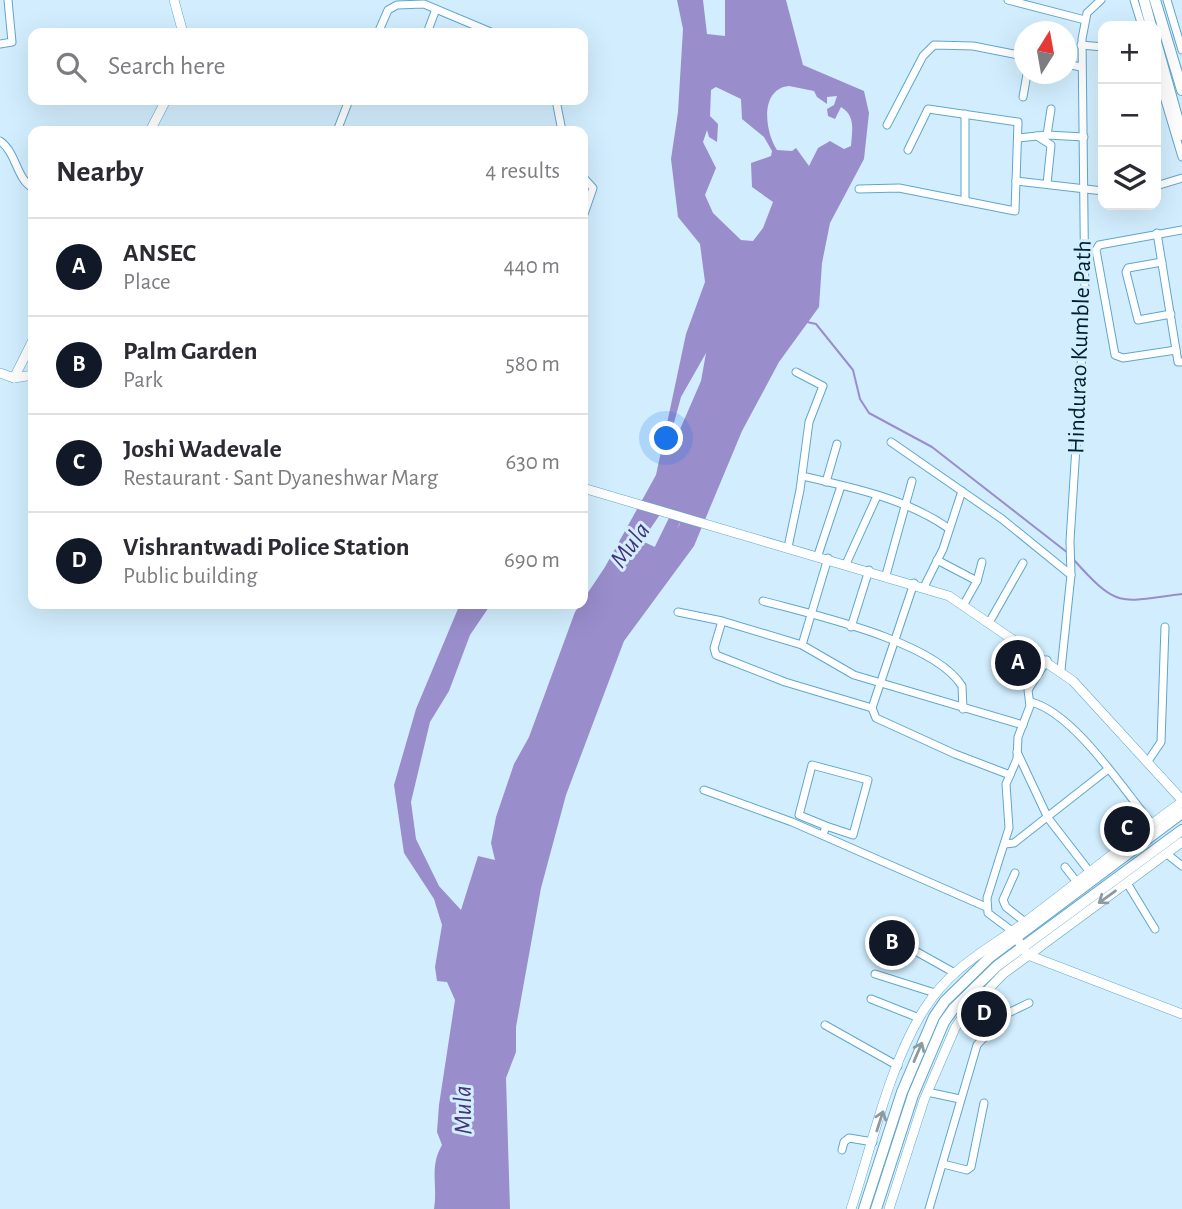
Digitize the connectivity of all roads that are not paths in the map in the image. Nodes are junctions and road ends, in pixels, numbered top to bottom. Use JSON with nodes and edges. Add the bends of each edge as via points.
{"nodes":[{"id":1,"x":8,"y":0,"type":"edge"},
{"id":2,"x":174,"y":0,"type":"edge"},
{"id":3,"x":1008,"y":0,"type":"edge"},
{"id":4,"x":1101,"y":0,"type":"edge"},
{"id":5,"x":1135,"y":0,"type":"edge"},
{"id":6,"x":1144,"y":0,"type":"edge"},
{"id":7,"x":1155,"y":0,"type":"edge"},
{"id":8,"x":1167,"y":0,"type":"edge"},
{"id":9,"x":436,"y":9,"type":"junction"},
{"id":10,"x":1085,"y":20,"type":"junction"},
{"id":11,"x":1141,"y":21,"type":"edge"},
{"id":12,"x":1150,"y":21,"type":"edge"},
{"id":13,"x":182,"y":28,"type":"edge"},
{"id":14,"x":380,"y":28,"type":"edge"},
{"id":15,"x":429,"y":28,"type":"edge"},
{"id":16,"x":481,"y":28,"type":"edge"},
{"id":17,"x":1181,"y":40,"type":"edge"},
{"id":18,"x":0,"y":44,"type":"edge"},
{"id":19,"x":1082,"y":45,"type":"junction"},
{"id":20,"x":1098,"y":47,"type":"edge"},
{"id":21,"x":1182,"y":50,"type":"edge"},
{"id":22,"x":1014,"y":54,"type":"edge"},
{"id":23,"x":1161,"y":60,"type":"edge"},
{"id":24,"x":1077,"y":66,"type":"edge"},
{"id":25,"x":1082,"y":67,"type":"junction"},
{"id":26,"x":1025,"y":84,"type":"edge"},
{"id":27,"x":1160,"y":84,"type":"edge"},
{"id":28,"x":1182,"y":90,"type":"edge"},
{"id":29,"x":1023,"y":97,"type":"dead end"},
{"id":30,"x":163,"y":105,"type":"edge"},
{"id":31,"x":347,"y":105,"type":"edge"},
{"id":32,"x":557,"y":105,"type":"edge"},
{"id":33,"x":1051,"y":109,"type":"dead end"},
{"id":34,"x":965,"y":114,"type":"junction"},
{"id":35,"x":887,"y":125,"type":"dead end"},
{"id":36,"x":153,"y":126,"type":"edge"},
{"id":37,"x":339,"y":126,"type":"edge"},
{"id":38,"x":561,"y":126,"type":"edge"},
{"id":39,"x":1047,"y":135,"type":"junction"},
{"id":40,"x":1182,"y":135,"type":"edge"},
{"id":41,"x":1037,"y":136,"type":"junction"},
{"id":42,"x":1084,"y":137,"type":"junction"},
{"id":43,"x":1018,"y":138,"type":"junction"},
{"id":44,"x":0,"y":141,"type":"edge"},
{"id":45,"x":908,"y":150,"type":"dead end"},
{"id":46,"x":1182,"y":157,"type":"edge"},
{"id":47,"x":1182,"y":178,"type":"edge"},
{"id":48,"x":1016,"y":181,"type":"junction"},
{"id":49,"x":588,"y":182,"type":"edge"},
{"id":50,"x":1046,"y":184,"type":"junction"},
{"id":51,"x":1161,"y":184,"type":"edge"},
{"id":52,"x":28,"y":186,"type":"edge"},
{"id":53,"x":859,"y":189,"type":"dead end"},
{"id":54,"x":1084,"y":189,"type":"junction"},
{"id":55,"x":1098,"y":190,"type":"edge"},
{"id":56,"x":965,"y":201,"type":"junction"},
{"id":57,"x":588,"y":202,"type":"edge"},
{"id":58,"x":1182,"y":230,"type":"edge"},
{"id":59,"x":1157,"y":233,"type":"junction"},
{"id":60,"x":1161,"y":262,"type":"junction"},
{"id":61,"x":1171,"y":314,"type":"junction"},
{"id":62,"x":28,"y":350,"type":"edge"},
{"id":63,"x":1177,"y":350,"type":"junction"},
{"id":64,"x":1182,"y":362,"type":"edge"},
{"id":65,"x":796,"y":372,"type":"dead end"},
{"id":66,"x":0,"y":373,"type":"edge"},
{"id":67,"x":28,"y":376,"type":"edge"},
{"id":68,"x":14,"y":378,"type":"junction"},
{"id":69,"x":891,"y":442,"type":"dead end"},
{"id":70,"x":836,"y":444,"type":"dead end"},
{"id":71,"x":802,"y":477,"type":"junction"},
{"id":72,"x":912,"y":481,"type":"dead end"},
{"id":73,"x":826,"y":482,"type":"junction"},
{"id":74,"x":841,"y":486,"type":"junction"},
{"id":75,"x":588,"y":489,"type":"edge"},
{"id":76,"x":962,"y":491,"type":"junction"},
{"id":77,"x":877,"y":496,"type":"junction"},
{"id":78,"x":904,"y":506,"type":"junction"},
{"id":79,"x":948,"y":528,"type":"junction"},
{"id":80,"x":788,"y":547,"type":"junction"},
{"id":81,"x":818,"y":555,"type":"junction"},
{"id":82,"x":828,"y":558,"type":"junction"},
{"id":83,"x":937,"y":559,"type":"junction"},
{"id":84,"x":982,"y":562,"type":"dead end"},
{"id":85,"x":846,"y":564,"type":"junction"},
{"id":86,"x":1023,"y":564,"type":"dead end"},
{"id":87,"x":869,"y":570,"type":"junction"},
{"id":88,"x":886,"y":575,"type":"junction"},
{"id":89,"x":1070,"y":575,"type":"junction"},
{"id":90,"x":977,"y":581,"type":"junction"},
{"id":91,"x":914,"y":583,"type":"junction"},
{"id":92,"x":924,"y":587,"type":"junction"},
{"id":93,"x":763,"y":601,"type":"dead end"},
{"id":94,"x":964,"y":604,"type":"junction"},
{"id":95,"x":678,"y":612,"type":"dead end"},
{"id":96,"x":811,"y":615,"type":"junction"},
{"id":97,"x":722,"y":621,"type":"junction"},
{"id":98,"x":990,"y":621,"type":"junction"},
{"id":99,"x":850,"y":627,"type":"junction"},
{"id":100,"x":1165,"y":627,"type":"dead end"},
{"id":101,"x":893,"y":641,"type":"junction"},
{"id":102,"x":802,"y":645,"type":"junction"},
{"id":103,"x":1047,"y":660,"type":"junction"},
{"id":104,"x":1061,"y":670,"type":"junction"},
{"id":105,"x":879,"y":683,"type":"junction"},
{"id":106,"x":1031,"y":702,"type":"junction"},
{"id":107,"x":872,"y":708,"type":"junction"},
{"id":108,"x":963,"y":709,"type":"junction"},
{"id":109,"x":1023,"y":725,"type":"junction"},
{"id":110,"x":1017,"y":751,"type":"junction"},
{"id":111,"x":1147,"y":761,"type":"junction"},
{"id":112,"x":1107,"y":770,"type":"junction"},
{"id":113,"x":1010,"y":775,"type":"junction"},
{"id":114,"x":704,"y":790,"type":"dead end"},
{"id":115,"x":1182,"y":801,"type":"edge"},
{"id":116,"x":1182,"y":813,"type":"edge"},
{"id":117,"x":1048,"y":818,"type":"junction"},
{"id":118,"x":1152,"y":824,"type":"junction"},
{"id":119,"x":1182,"y":830,"type":"edge"},
{"id":120,"x":824,"y":831,"type":"junction"},
{"id":121,"x":1182,"y":842,"type":"edge"},
{"id":122,"x":1005,"y":844,"type":"junction"},
{"id":123,"x":1167,"y":854,"type":"junction"},
{"id":124,"x":1182,"y":866,"type":"edge"},
{"id":125,"x":1065,"y":867,"type":"dead end"},
{"id":126,"x":1089,"y":871,"type":"junction"},
{"id":127,"x":1015,"y":873,"type":"dead end"},
{"id":128,"x":1076,"y":881,"type":"junction"},
{"id":129,"x":1127,"y":883,"type":"junction"},
{"id":130,"x":986,"y":907,"type":"junction"},
{"id":131,"x":1025,"y":922,"type":"junction"},
{"id":132,"x":1155,"y":929,"type":"dead end"},
{"id":133,"x":901,"y":943,"type":"dead end"},
{"id":134,"x":1019,"y":943,"type":"junction"},
{"id":135,"x":953,"y":972,"type":"junction"},
{"id":136,"x":875,"y":974,"type":"dead end"},
{"id":137,"x":935,"y":993,"type":"junction"},
{"id":138,"x":871,"y":999,"type":"dead end"},
{"id":139,"x":1029,"y":1003,"type":"dead end"},
{"id":140,"x":1182,"y":1014,"type":"edge"},
{"id":141,"x":919,"y":1018,"type":"junction"},
{"id":142,"x":961,"y":1019,"type":"junction"},
{"id":143,"x":825,"y":1025,"type":"dead end"},
{"id":144,"x":982,"y":1038,"type":"junction"},
{"id":145,"x":898,"y":1066,"type":"junction"},
{"id":146,"x":928,"y":1092,"type":"junction"},
{"id":147,"x":960,"y":1099,"type":"junction"},
{"id":148,"x":984,"y":1102,"type":"dead end"},
{"id":149,"x":873,"y":1142,"type":"junction"},
{"id":150,"x":842,"y":1150,"type":"dead end"},
{"id":151,"x":943,"y":1164,"type":"junction"},
{"id":152,"x":851,"y":1209,"type":"edge"},
{"id":153,"x":864,"y":1209,"type":"edge"},
{"id":154,"x":876,"y":1209,"type":"edge"},
{"id":155,"x":889,"y":1209,"type":"edge"},
{"id":156,"x":929,"y":1209,"type":"edge"}],
"edges":[{"from":1,"to":18,"type":"street","via":[[12,42]]},
{"from":2,"to":13,"type":"street"},
{"from":3,"to":10,"type":"street"},
{"from":4,"to":10,"type":"street","via":[[1090,7]]},
{"from":5,"to":11,"type":"street"},
{"from":6,"to":12,"type":"main road"},
{"from":7,"to":28,"type":"main road"},
{"from":8,"to":17,"type":"street"},
{"from":9,"to":14,"type":"street","via":[[424,4],[397,5],[388,10]]},
{"from":9,"to":15,"type":"street"},
{"from":9,"to":16,"type":"street"},
{"from":10,"to":19,"type":"street","name":"Hindurao Kumble Path"},
{"from":17,"to":21,"type":"street"},
{"from":19,"to":20,"type":"street"},
{"from":19,"to":25,"type":"street","name":"Hindurao Kumble Path"},
{"from":22,"to":35,"type":"street","via":[[934,45],[923,56]]},
{"from":23,"to":40,"type":"main road"},
{"from":24,"to":25,"type":"street"},
{"from":25,"to":42,"type":"street","name":"Hindurao Kumble Path"},
{"from":26,"to":29,"type":"street"},
{"from":27,"to":46,"type":"street"},
{"from":30,"to":36,"type":"street"},
{"from":31,"to":37,"type":"street"},
{"from":32,"to":38,"type":"street"},
{"from":33,"to":39,"type":"street"},
{"from":34,"to":43,"type":"street","via":[[1018,122]]},
{"from":34,"to":45,"type":"street","via":[[928,109]]},
{"from":34,"to":56,"type":"street"},
{"from":39,"to":41,"type":"street"},
{"from":39,"to":42,"type":"street"},
{"from":41,"to":43,"type":"street"},
{"from":41,"to":50,"type":"street","via":[[1051,145]]},
{"from":42,"to":54,"type":"street","name":"Hindurao Kumble Path"},
{"from":43,"to":48,"type":"street"},
{"from":44,"to":52,"type":"street","via":[[9,148]]},
{"from":47,"to":51,"type":"street"},
{"from":48,"to":50,"type":"street"},
{"from":48,"to":56,"type":"street","via":[[1015,211]]},
{"from":49,"to":57,"type":"street","via":[[593,188]]},
{"from":50,"to":54,"type":"street"},
{"from":53,"to":56,"type":"street","via":[[899,188]]},
{"from":54,"to":55,"type":"street"},
{"from":54,"to":89,"type":"street","name":"Hindurao Kumble Path","via":[[1085,305]]},
{"from":58,"to":59,"type":"street"},
{"from":59,"to":60,"type":"street"},
{"from":59,"to":63,"type":"street","via":[[1099,245],[1096,250],[1115,355],[1123,358]]},
{"from":60,"to":61,"type":"street"},
{"from":60,"to":61,"type":"street","via":[[1126,272],[1138,320]]},
{"from":61,"to":63,"type":"street"},
{"from":62,"to":68,"type":"street"},
{"from":63,"to":64,"type":"street","via":[[1178,362]]},
{"from":65,"to":71,"type":"street","via":[[823,386],[809,422]]},
{"from":66,"to":68,"type":"street"},
{"from":67,"to":68,"type":"street"},
{"from":69,"to":76,"type":"street"},
{"from":70,"to":73,"type":"street"},
{"from":71,"to":73,"type":"street"},
{"from":71,"to":80,"type":"street"},
{"from":72,"to":78,"type":"street"},
{"from":73,"to":74,"type":"street"},
{"from":74,"to":77,"type":"street"},
{"from":74,"to":81,"type":"street"},
{"from":75,"to":80,"type":"street"},
{"from":76,"to":79,"type":"street"},
{"from":76,"to":89,"type":"street"},
{"from":77,"to":78,"type":"street"},
{"from":77,"to":85,"type":"street"},
{"from":78,"to":79,"type":"street"},
{"from":78,"to":88,"type":"street"},
{"from":79,"to":83,"type":"street"},
{"from":80,"to":81,"type":"street"},
{"from":81,"to":82,"type":"street"},
{"from":82,"to":85,"type":"street"},
{"from":82,"to":96,"type":"street"},
{"from":83,"to":90,"type":"street"},
{"from":83,"to":92,"type":"street"},
{"from":84,"to":90,"type":"street"},
{"from":85,"to":87,"type":"street"},
{"from":86,"to":98,"type":"street"},
{"from":87,"to":88,"type":"street"},
{"from":87,"to":99,"type":"street"},
{"from":88,"to":91,"type":"street"},
{"from":89,"to":104,"type":"street","name":"Hindurao Kumble Path"},
{"from":90,"to":94,"type":"street"},
{"from":91,"to":92,"type":"street"},
{"from":91,"to":101,"type":"street"},
{"from":92,"to":94,"type":"street"},
{"from":93,"to":96,"type":"street"},
{"from":94,"to":98,"type":"street"},
{"from":95,"to":97,"type":"street"},
{"from":96,"to":99,"type":"street"},
{"from":96,"to":102,"type":"street"},
{"from":97,"to":102,"type":"street"},
{"from":97,"to":107,"type":"street","via":[[716,654],[785,682]]},
{"from":98,"to":103,"type":"street"},
{"from":99,"to":101,"type":"street"},
{"from":100,"to":111,"type":"street","via":[[1161,742]]},
{"from":101,"to":105,"type":"street"},
{"from":101,"to":108,"type":"street","via":[[947,668],[962,686]]},
{"from":102,"to":105,"type":"street","via":[[854,675]]},
{"from":103,"to":104,"type":"street"},
{"from":103,"to":106,"type":"street","via":[[1030,686]]},
{"from":104,"to":111,"type":"street"},
{"from":105,"to":107,"type":"street"},
{"from":105,"to":108,"type":"street"},
{"from":106,"to":109,"type":"street"},
{"from":106,"to":112,"type":"street","via":[[1046,706],[1070,726]]},
{"from":107,"to":113,"type":"street","via":[[876,718],[898,729]]},
{"from":108,"to":109,"type":"street"},
{"from":109,"to":110,"type":"street"},
{"from":110,"to":113,"type":"street"},
{"from":110,"to":117,"type":"street"},
{"from":111,"to":115,"type":"street"},
{"from":112,"to":117,"type":"street"},
{"from":112,"to":118,"type":"street"},
{"from":113,"to":122,"type":"street","via":[[1005,789],[1009,823]]},
{"from":114,"to":120,"type":"street"},
{"from":115,"to":118,"type":"street"},
{"from":116,"to":134,"type":"main road"},
{"from":117,"to":122,"type":"street","via":[[1014,844]]},
{"from":117,"to":126,"type":"street"},
{"from":118,"to":126,"type":"street"},
{"from":119,"to":134,"type":"main road"},
{"from":120,"to":120,"type":"street","via":[[799,816],[812,765],[868,780],[853,835]]},
{"from":120,"to":130,"type":"street"},
{"from":121,"to":123,"type":"street"},
{"from":122,"to":130,"type":"street"},
{"from":123,"to":124,"type":"street"},
{"from":123,"to":129,"type":"street"},
{"from":125,"to":128,"type":"street"},
{"from":126,"to":128,"type":"street"},
{"from":127,"to":131,"type":"street","via":[[1003,900]]},
{"from":128,"to":131,"type":"street"},
{"from":129,"to":132,"type":"street"},
{"from":129,"to":134,"type":"street","one_way":true},
{"from":130,"to":134,"type":"street"},
{"from":131,"to":134,"type":"street"},
{"from":133,"to":135,"type":"street"},
{"from":134,"to":135,"type":"street"},
{"from":134,"to":140,"type":"street"},
{"from":134,"to":142,"type":"street"},
{"from":153,"to":134,"type":"main road","one_way":true,"via":[[902,1091],[934,1017],[962,981]]},
{"from":134,"to":154,"type":"main road","via":[[970,989],[944,1022],[913,1095]]},
{"from":135,"to":137,"type":"street"},
{"from":136,"to":137,"type":"street"},
{"from":137,"to":141,"type":"street"},
{"from":138,"to":141,"type":"street"},
{"from":139,"to":144,"type":"street","via":[[1006,1014]]},
{"from":141,"to":145,"type":"street"},
{"from":142,"to":144,"type":"street"},
{"from":142,"to":146,"type":"street"},
{"from":143,"to":145,"type":"street"},
{"from":144,"to":147,"type":"street"},
{"from":149,"to":145,"type":"street","one_way":true},
{"from":146,"to":147,"type":"street"},
{"from":146,"to":155,"type":"street"},
{"from":147,"to":151,"type":"street"},
{"from":148,"to":151,"type":"street","via":[[971,1167]]},
{"from":149,"to":150,"type":"street","via":[[849,1138]]},
{"from":149,"to":152,"type":"street"},
{"from":151,"to":156,"type":"street"}]}
